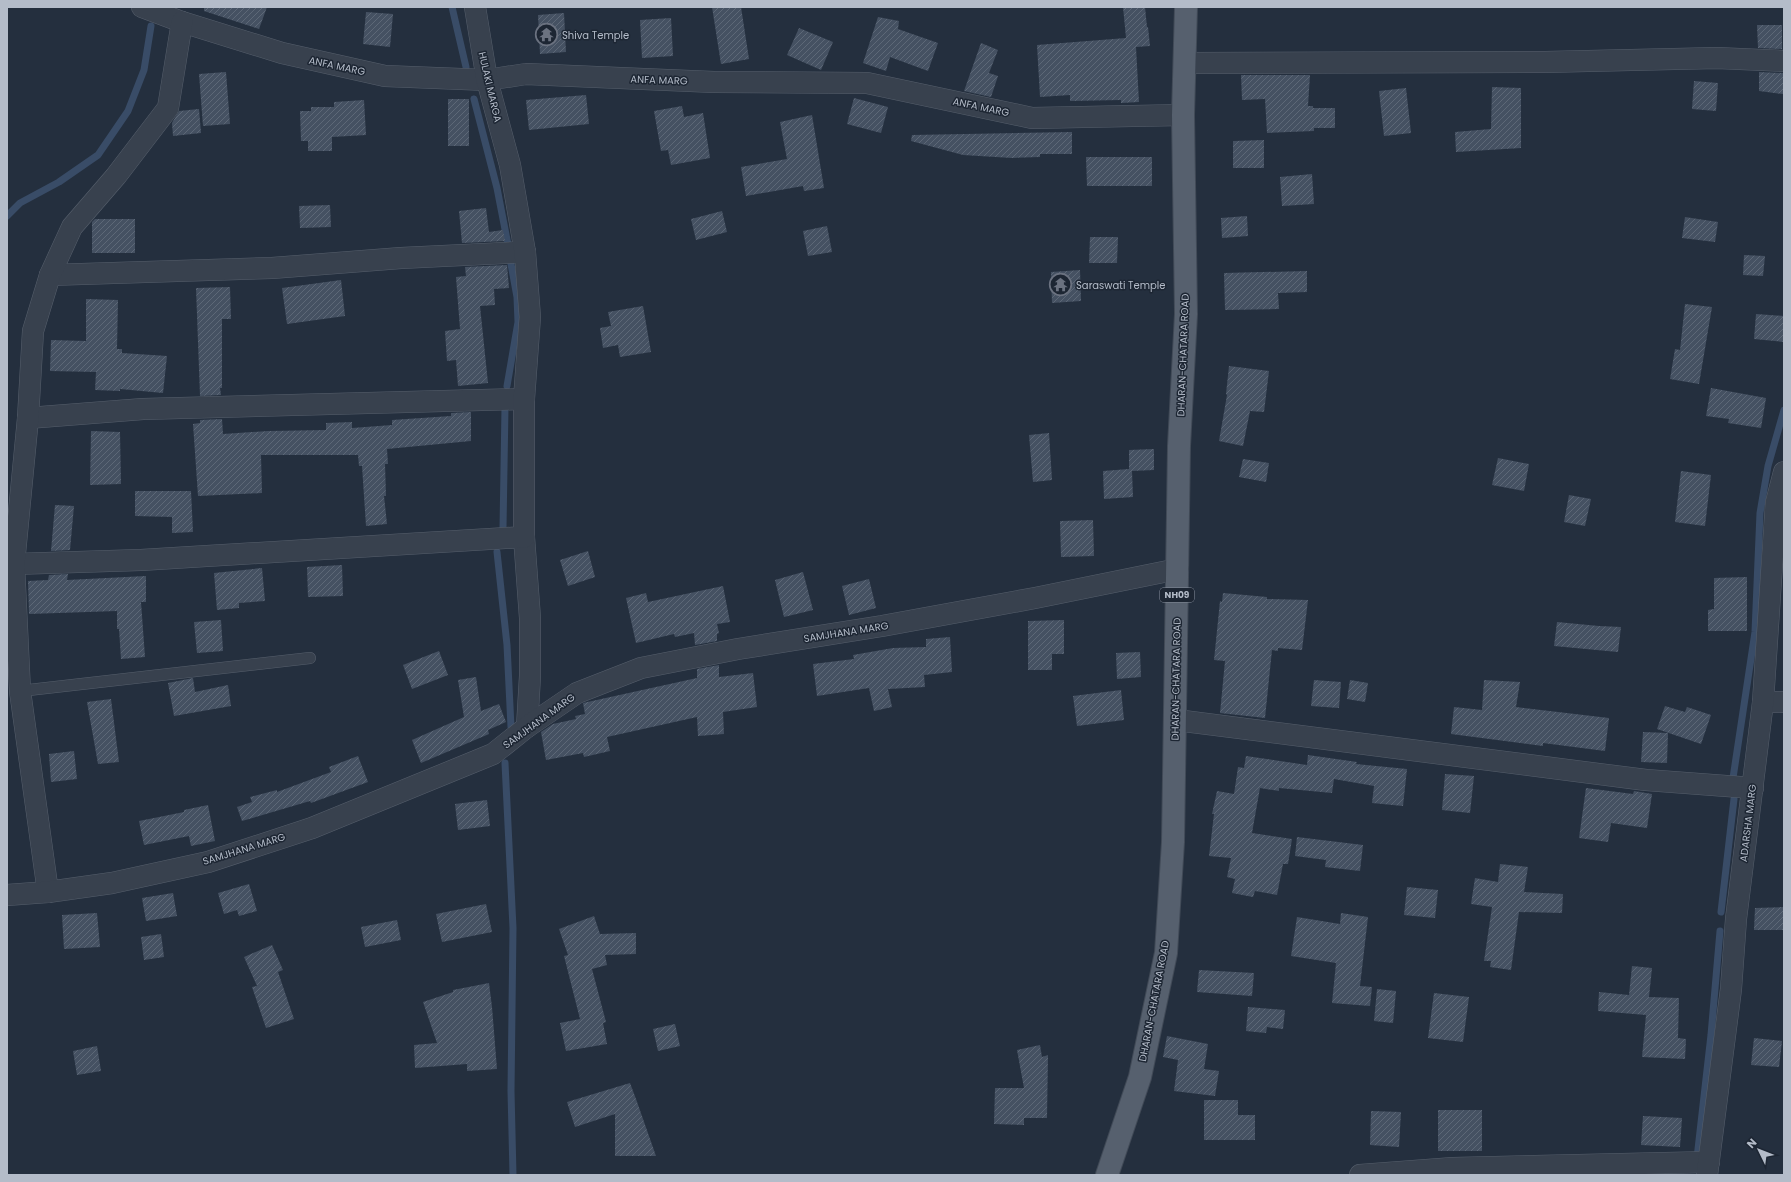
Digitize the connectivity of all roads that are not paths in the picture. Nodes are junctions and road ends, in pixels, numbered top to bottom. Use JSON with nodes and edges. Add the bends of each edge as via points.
{"nodes":[{"id":1,"x":142,"y":7,"type":"edge"},
{"id":2,"x":475,"y":7,"type":"edge"},
{"id":3,"x":1186,"y":7,"type":"edge"},
{"id":4,"x":182,"y":22,"type":"junction"},
{"id":5,"x":1784,"y":61,"type":"edge"},
{"id":6,"x":1185,"y":63,"type":"junction"},
{"id":7,"x":487,"y":80,"type":"junction"},
{"id":8,"x":1183,"y":115,"type":"junction"},
{"id":9,"x":525,"y":252,"type":"junction"},
{"id":10,"x":50,"y":275,"type":"junction"},
{"id":11,"x":524,"y":399,"type":"junction"},
{"id":12,"x":28,"y":418,"type":"junction"},
{"id":13,"x":1784,"y":472,"type":"edge"},
{"id":14,"x":1780,"y":504,"type":"edge"},
{"id":15,"x":524,"y":537,"type":"junction"},
{"id":16,"x":14,"y":564,"type":"junction"},
{"id":17,"x":1178,"y":569,"type":"junction"},
{"id":18,"x":310,"y":658,"type":"dead end"},
{"id":19,"x":20,"y":691,"type":"junction"},
{"id":20,"x":1763,"y":702,"type":"junction"},
{"id":21,"x":1784,"y":702,"type":"edge"},
{"id":22,"x":1176,"y":720,"type":"junction"},
{"id":23,"x":527,"y":727,"type":"junction"},
{"id":24,"x":1753,"y":788,"type":"junction"},
{"id":25,"x":48,"y":892,"type":"junction"},
{"id":26,"x":7,"y":895,"type":"edge"},
{"id":27,"x":1708,"y":1169,"type":"edge"},
{"id":28,"x":1108,"y":1175,"type":"edge"},
{"id":29,"x":1360,"y":1175,"type":"edge"}],
"edges":[{"from":1,"to":4,"type":"street","name":"ANFA MARG"},
{"from":2,"to":7,"type":"street","name":"HULAKI MARGA"},
{"from":3,"to":6,"type":"main road","name":"DHARAN-CHATARA ROAD","number":"NH09"},
{"from":4,"to":7,"type":"street","name":"ANFA MARG","via":[[282,53],[385,76]]},
{"from":4,"to":10,"type":"street","via":[[168,108],[116,176],[72,227]]},
{"from":5,"to":6,"type":"street","via":[[1717,58],[1545,62]]},
{"from":6,"to":8,"type":"main road","name":"DHARAN-CHATARA ROAD","number":"NH09"},
{"from":7,"to":8,"type":"street","name":"ANFA MARG","via":[[526,74],[714,82],[867,83],[1032,118]]},
{"from":7,"to":9,"type":"street","name":"HULAKI MARGA","via":[[510,165]]},
{"from":8,"to":17,"type":"main road","name":"DHARAN-CHATARA ROAD","number":"NH09","via":[[1186,314],[1179,446]]},
{"from":9,"to":10,"type":"street","via":[[272,268]]},
{"from":9,"to":11,"type":"street","name":"HULAKI MARGA","via":[[530,317]]},
{"from":10,"to":12,"type":"street","via":[[33,331]]},
{"from":11,"to":12,"type":"street","via":[[143,409]]},
{"from":11,"to":15,"type":"street","name":"HULAKI MARGA"},
{"from":12,"to":16,"type":"street"},
{"from":13,"to":14,"type":"street","name":"ADARSHA MARG"},
{"from":14,"to":20,"type":"street","name":"ADARSHA MARG"},
{"from":15,"to":16,"type":"street","via":[[140,560]]},
{"from":15,"to":23,"type":"street","name":"HULAKI MARGA","via":[[530,618]]},
{"from":16,"to":19,"type":"street"},
{"from":17,"to":22,"type":"main road","name":"DHARAN-CHATARA ROAD","number":"NH09"},
{"from":17,"to":23,"type":"street","name":"SAMJHANA MARG","via":[[996,605],[641,668],[577,693]]},
{"from":18,"to":19,"type":"lane"},
{"from":19,"to":25,"type":"street"},
{"from":20,"to":21,"type":"street"},
{"from":20,"to":24,"type":"street","name":"ADARSHA MARG"},
{"from":22,"to":24,"type":"street","via":[[1646,780]]},
{"from":22,"to":28,"type":"main road","name":"DHARAN-CHATARA ROAD","number":"NH09","via":[[1173,842],[1166,953],[1140,1077]]},
{"from":23,"to":25,"type":"street","name":"SAMJHANA MARG","via":[[493,754],[312,828],[208,862],[112,883]]},
{"from":24,"to":27,"type":"street","name":"ADARSHA MARG"},
{"from":25,"to":26,"type":"street","name":"SAMJHANA MARG"},
{"from":27,"to":29,"type":"street","via":[[1453,1168]]}]}
